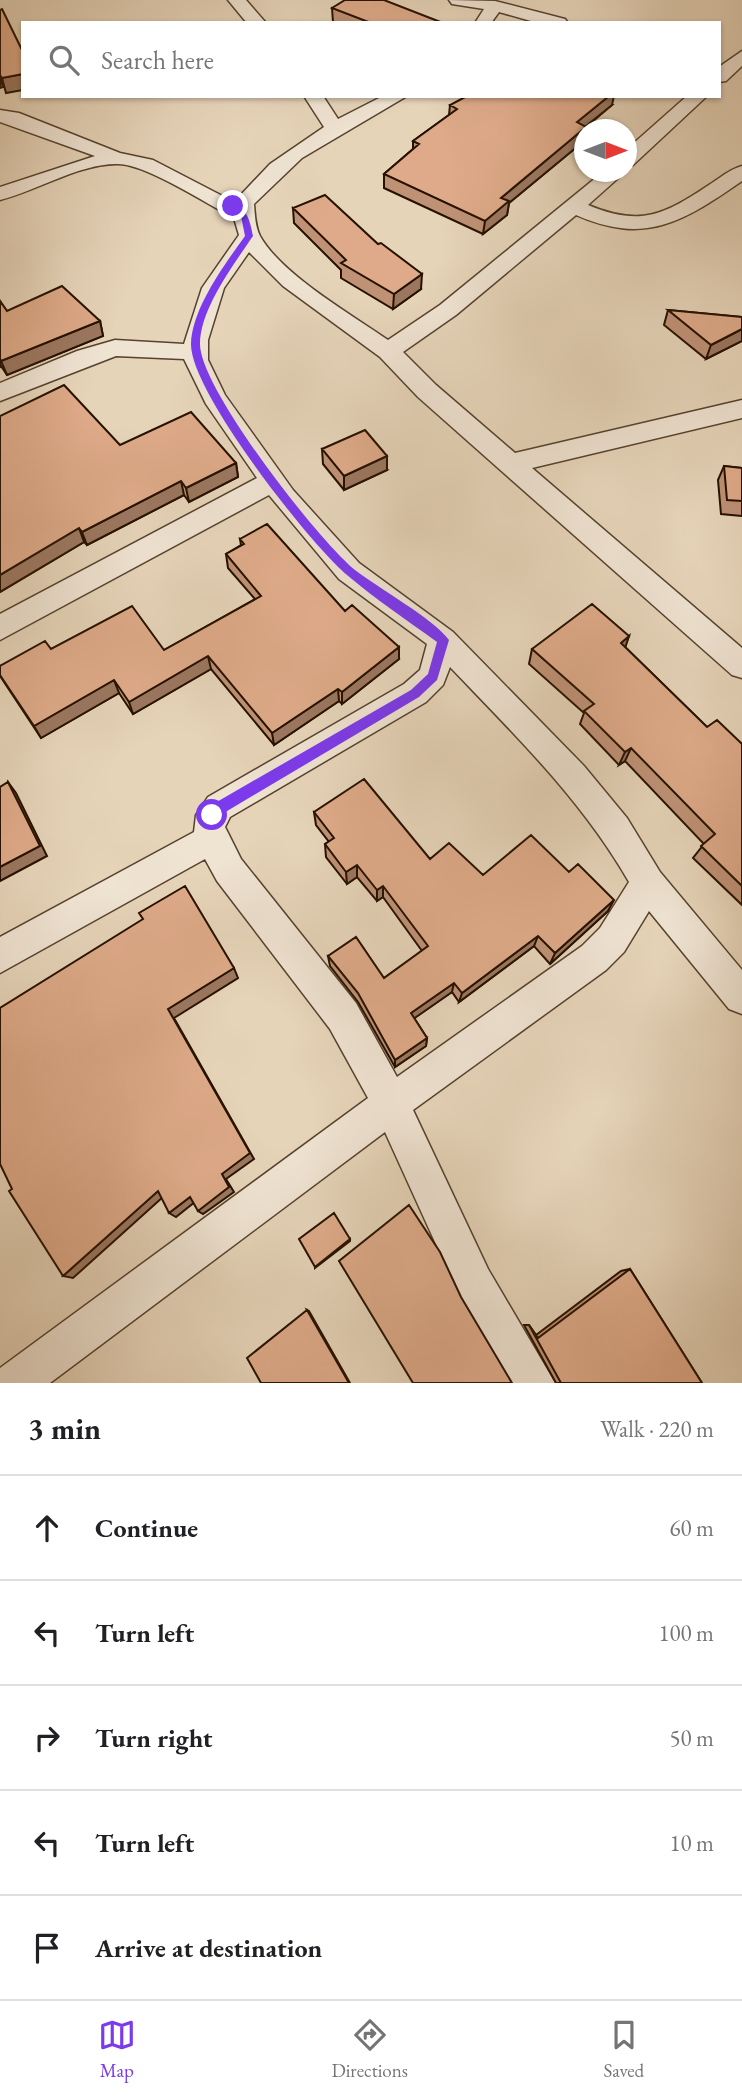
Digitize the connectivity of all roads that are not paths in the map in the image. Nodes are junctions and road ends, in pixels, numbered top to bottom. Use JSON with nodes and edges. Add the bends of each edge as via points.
{"nodes":[{"id":1,"x":237,"y":0,"type":"edge"},
{"id":2,"x":458,"y":0,"type":"edge"},
{"id":3,"x":495,"y":6,"type":"junction"},
{"id":4,"x":255,"y":21,"type":"edge"},
{"id":5,"x":484,"y":21,"type":"edge"},
{"id":6,"x":551,"y":21,"type":"edge"},
{"id":7,"x":721,"y":50,"type":"edge"},
{"id":8,"x":742,"y":55,"type":"edge"},
{"id":9,"x":721,"y":75,"type":"edge"},
{"id":10,"x":314,"y":98,"type":"edge"},
{"id":11,"x":394,"y":98,"type":"edge"},
{"id":12,"x":696,"y":98,"type":"edge"},
{"id":13,"x":0,"y":116,"type":"edge"},
{"id":14,"x":334,"y":128,"type":"junction"},
{"id":15,"x":637,"y":151,"type":"edge"},
{"id":16,"x":118,"y":159,"type":"junction"},
{"id":17,"x":742,"y":172,"type":"edge"},
{"id":18,"x":604,"y":182,"type":"edge"},
{"id":19,"x":0,"y":194,"type":"edge"},
{"id":20,"x":576,"y":207,"type":"junction"},
{"id":21,"x":247,"y":225,"type":"junction"},
{"id":22,"x":388,"y":351,"type":"junction"},
{"id":23,"x":196,"y":352,"type":"junction"},
{"id":24,"x":0,"y":393,"type":"edge"},
{"id":25,"x":742,"y":409,"type":"edge"},
{"id":26,"x":513,"y":463,"type":"junction"},
{"id":27,"x":272,"y":481,"type":"junction"},
{"id":28,"x":0,"y":628,"type":"edge"},
{"id":29,"x":443,"y":640,"type":"junction"},
{"id":30,"x":742,"y":666,"type":"edge"},
{"id":31,"x":211,"y":839,"type":"junction"},
{"id":32,"x":648,"y":883,"type":"junction"},
{"id":33,"x":0,"y":956,"type":"edge"},
{"id":34,"x":742,"y":996,"type":"edge"},
{"id":35,"x":391,"y":1104,"type":"junction"},
{"id":36,"x":16,"y":1383,"type":"edge"},
{"id":37,"x":534,"y":1383,"type":"edge"}],
"edges":[{"from":1,"to":4,"type":"street"},
{"from":2,"to":3,"type":"street"},
{"from":3,"to":5,"type":"street"},
{"from":3,"to":6,"type":"street"},
{"from":7,"to":8,"type":"street"},
{"from":8,"to":9,"type":"street"},
{"from":10,"to":14,"type":"street"},
{"from":11,"to":14,"type":"street"},
{"from":12,"to":15,"type":"street"},
{"from":13,"to":16,"type":"street"},
{"from":14,"to":21,"type":"street","via":[[257,187],[244,203]]},
{"from":16,"to":19,"type":"street","via":[[86,164]]},
{"from":16,"to":21,"type":"street","via":[[146,164]]},
{"from":17,"to":20,"type":"street","via":[[657,224],[634,227],[600,220]]},
{"from":18,"to":20,"type":"street"},
{"from":20,"to":22,"type":"street","via":[[448,310]]},
{"from":21,"to":22,"type":"street","via":[[261,252],[309,296]]},
{"from":21,"to":23,"type":"street","via":[[213,288],[195,340]]},
{"from":22,"to":26,"type":"street","via":[[427,391]]},
{"from":23,"to":24,"type":"street","via":[[115,348]]},
{"from":23,"to":27,"type":"street","via":[[215,398]]},
{"from":25,"to":26,"type":"street"},
{"from":26,"to":30,"type":"street"},
{"from":27,"to":28,"type":"street"},
{"from":27,"to":29,"type":"street","via":[[349,571]]},
{"from":29,"to":31,"type":"street","via":[[433,676],[415,693],[219,807],[212,815]]},
{"from":29,"to":32,"type":"street","via":[[573,776],[616,830]]},
{"from":31,"to":33,"type":"street"},
{"from":31,"to":35,"type":"street","via":[[229,870],[343,1016]]},
{"from":32,"to":34,"type":"street"},
{"from":32,"to":35,"type":"street","via":[[612,940],[594,958]]},
{"from":35,"to":36,"type":"street"},
{"from":35,"to":37,"type":"street","via":[[474,1283]]}]}
